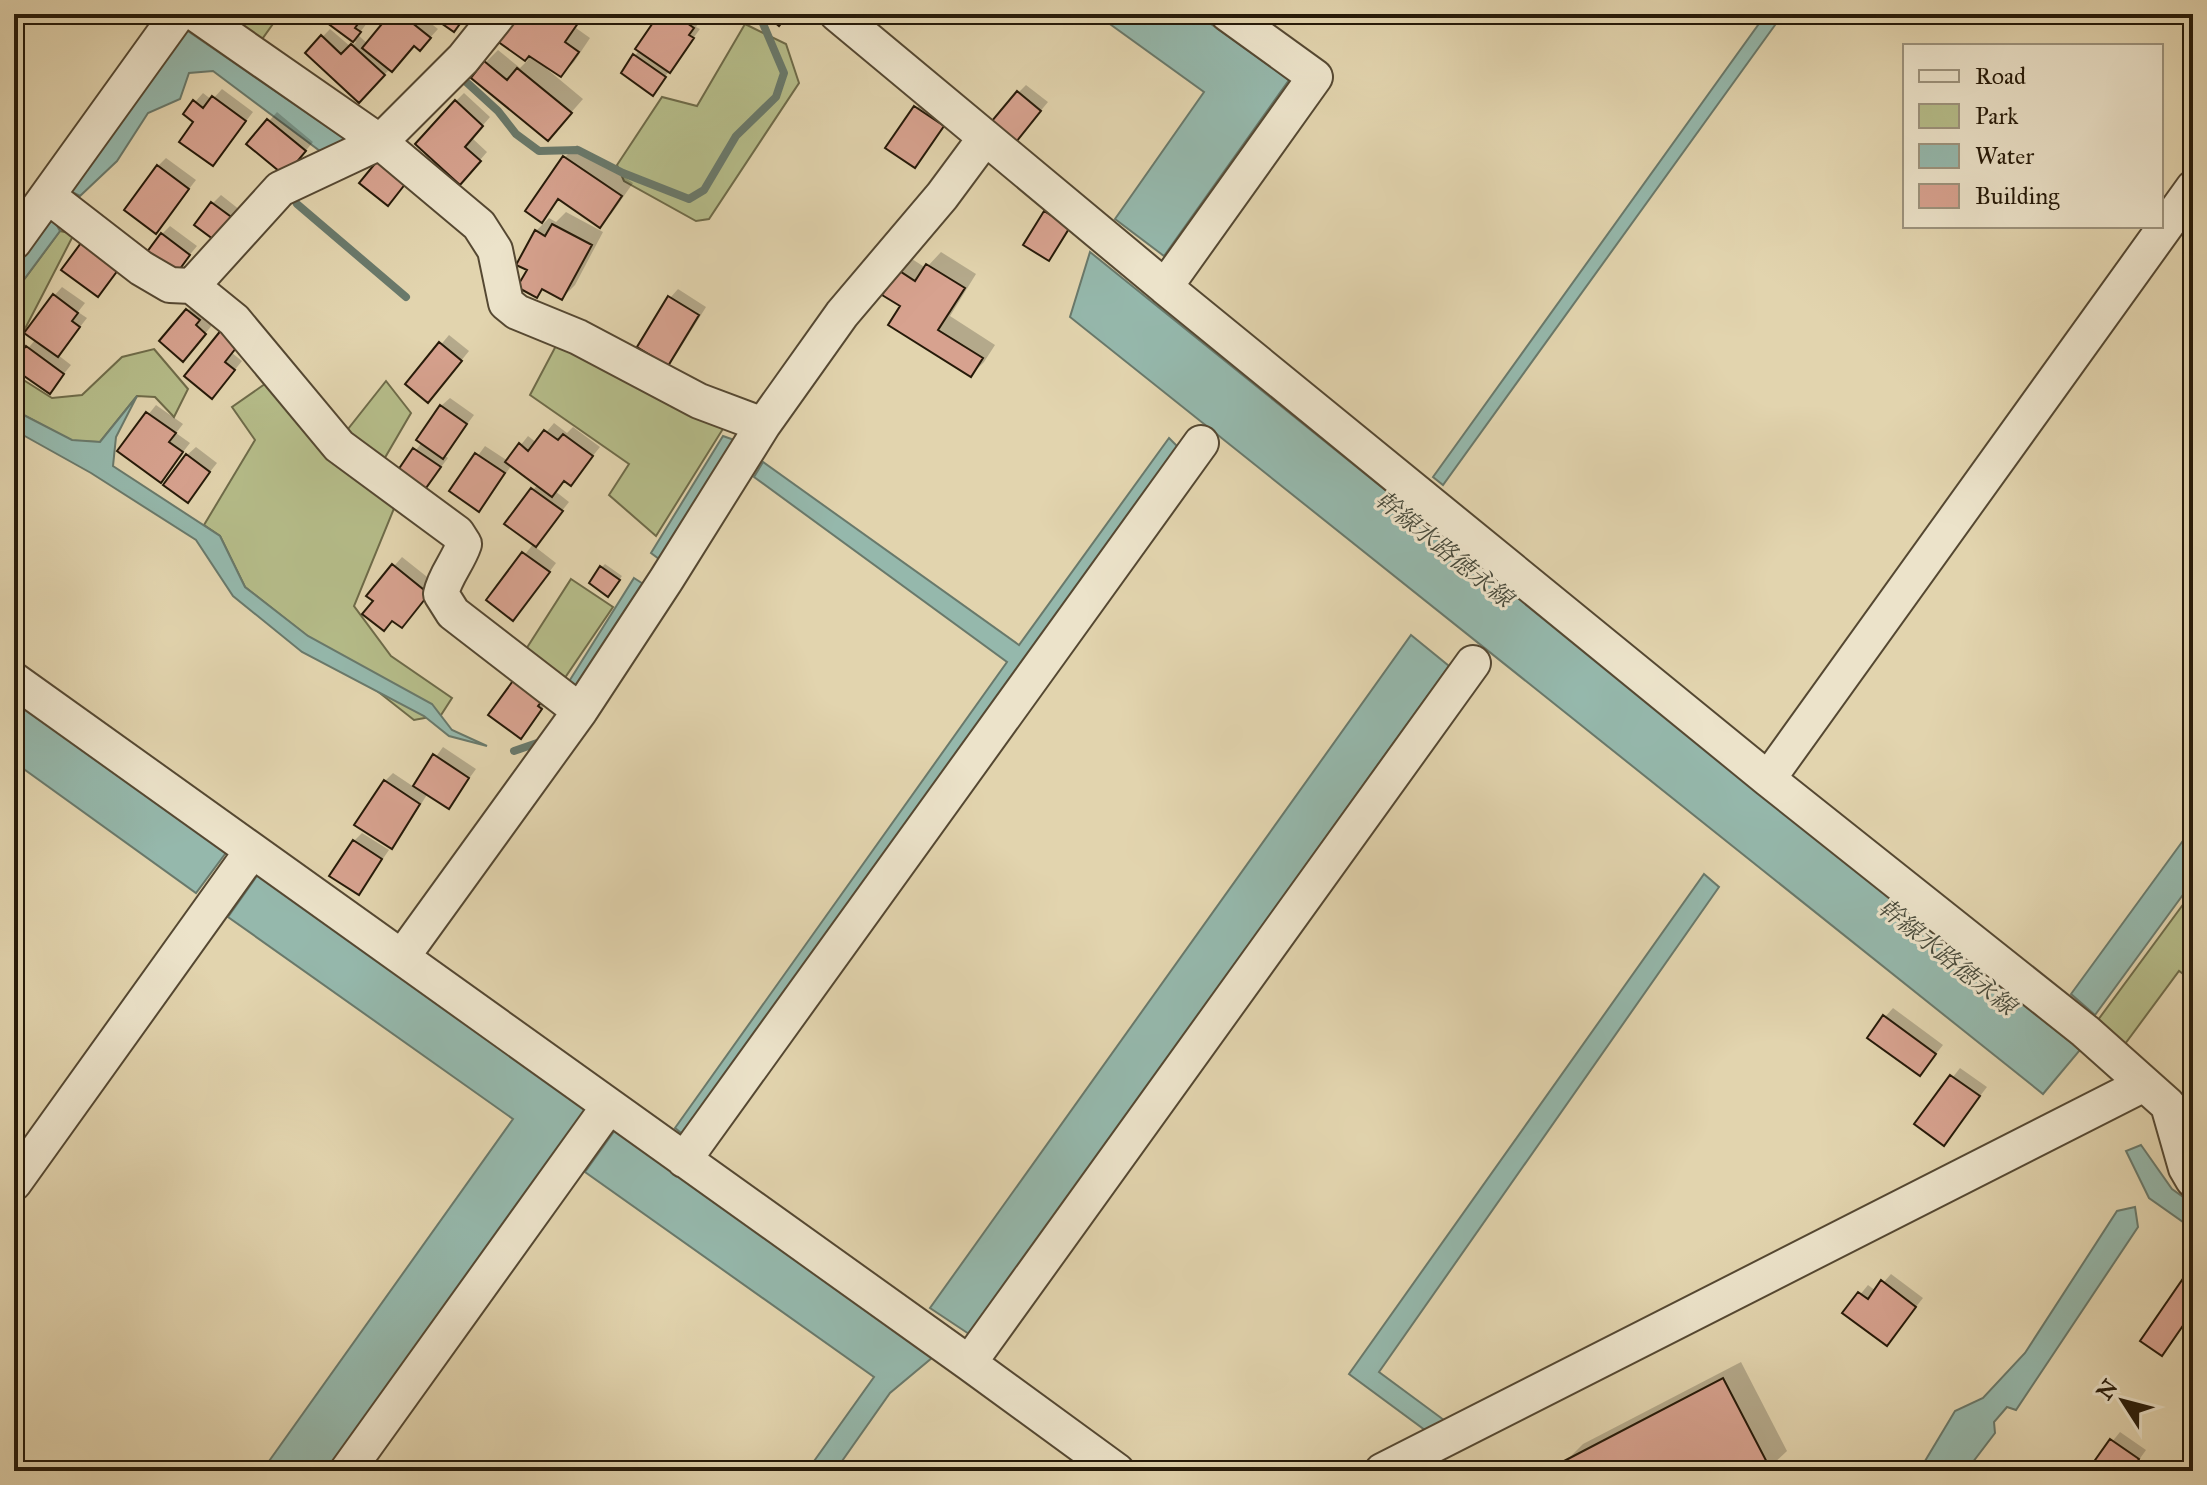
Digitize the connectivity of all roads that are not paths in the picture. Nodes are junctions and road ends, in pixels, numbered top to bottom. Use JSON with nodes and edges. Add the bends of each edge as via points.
{"nodes":[{"id":1,"x":178,"y":14,"type":"edge"},
{"id":2,"x":196,"y":14,"type":"edge"},
{"id":3,"x":499,"y":14,"type":"edge"},
{"id":4,"x":837,"y":14,"type":"edge"},
{"id":5,"x":1228,"y":14,"type":"edge"},
{"id":6,"x":985,"y":138,"type":"junction"},
{"id":7,"x":380,"y":142,"type":"junction"},
{"id":8,"x":2193,"y":188,"type":"edge"},
{"id":9,"x":48,"y":196,"type":"junction"},
{"id":10,"x":14,"y":242,"type":"edge"},
{"id":11,"x":1154,"y":278,"type":"junction"},
{"id":12,"x":192,"y":286,"type":"junction"},
{"id":13,"x":763,"y":425,"type":"junction"},
{"id":14,"x":1201,"y":443,"type":"dead end"},
{"id":15,"x":1473,"y":663,"type":"dead end"},
{"id":16,"x":14,"y":680,"type":"edge"},
{"id":17,"x":580,"y":711,"type":"junction"},
{"id":18,"x":1768,"y":779,"type":"junction"},
{"id":19,"x":236,"y":873,"type":"junction"},
{"id":20,"x":402,"y":957,"type":"junction"},
{"id":21,"x":2144,"y":1084,"type":"junction"},
{"id":22,"x":592,"y":1130,"type":"junction"},
{"id":23,"x":684,"y":1160,"type":"junction"},
{"id":24,"x":2193,"y":1180,"type":"edge"},
{"id":25,"x":14,"y":1183,"type":"edge"},
{"id":26,"x":969,"y":1363,"type":"junction"},
{"id":27,"x":347,"y":1471,"type":"edge"},
{"id":28,"x":1117,"y":1471,"type":"edge"},
{"id":29,"x":1382,"y":1471,"type":"edge"}],
"edges":[{"from":1,"to":9,"type":"street"},
{"from":2,"to":7,"type":"street"},
{"from":3,"to":7,"type":"street","via":[[463,59]]},
{"from":4,"to":6,"type":"street"},
{"from":5,"to":11,"type":"street","via":[[1315,77]]},
{"from":6,"to":11,"type":"street"},
{"from":6,"to":13,"type":"street","via":[[842,314]]},
{"from":7,"to":12,"type":"street","via":[[280,189]]},
{"from":7,"to":13,"type":"street","via":[[479,225],[495,250],[506,303],[517,312],[578,337],[699,401]]},
{"from":8,"to":18,"type":"street"},
{"from":9,"to":10,"type":"street"},
{"from":9,"to":12,"type":"street","via":[[141,268],[170,285]]},
{"from":11,"to":18,"type":"street"},
{"from":12,"to":17,"type":"street","via":[[234,320],[339,446],[457,533],[464,544],[441,594],[453,613]]},
{"from":13,"to":17,"type":"street"},
{"from":14,"to":23,"type":"street"},
{"from":15,"to":26,"type":"street"},
{"from":16,"to":19,"type":"street"},
{"from":17,"to":20,"type":"street"},
{"from":18,"to":21,"type":"street"},
{"from":19,"to":20,"type":"street"},
{"from":19,"to":25,"type":"street"},
{"from":20,"to":22,"type":"street"},
{"from":21,"to":24,"type":"street","via":[[2168,1105]]},
{"from":21,"to":29,"type":"street"},
{"from":22,"to":23,"type":"street"},
{"from":22,"to":27,"type":"street"},
{"from":23,"to":26,"type":"street"},
{"from":26,"to":28,"type":"street"}]}
